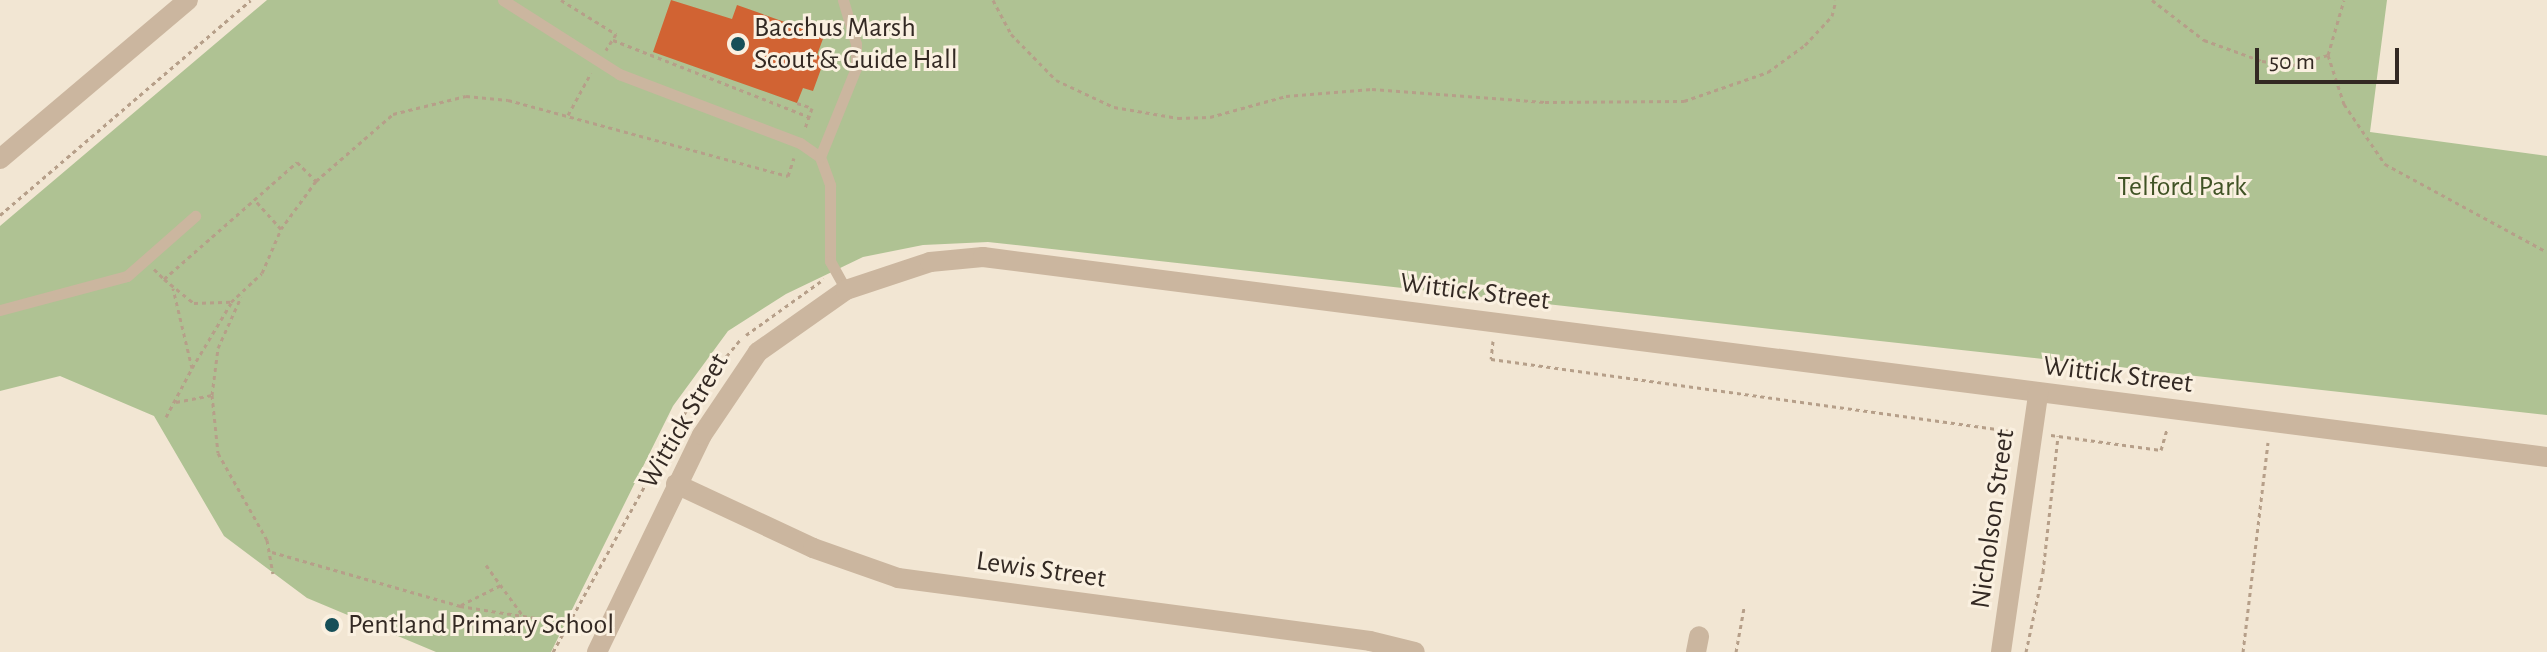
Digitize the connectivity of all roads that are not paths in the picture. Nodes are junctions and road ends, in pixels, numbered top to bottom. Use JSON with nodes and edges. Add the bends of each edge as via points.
{"nodes":[{"id":1,"x":188,"y":0,"type":"edge"},
{"id":2,"x":503,"y":0,"type":"edge"},
{"id":3,"x":843,"y":0,"type":"edge"},
{"id":4,"x":820,"y":157,"type":"junction"},
{"id":5,"x":0,"y":159,"type":"edge"},
{"id":6,"x":195,"y":216,"type":"dead end"},
{"id":7,"x":846,"y":290,"type":"junction"},
{"id":8,"x":0,"y":310,"type":"edge"},
{"id":9,"x":2038,"y":394,"type":"junction"},
{"id":10,"x":2547,"y":457,"type":"edge"},
{"id":11,"x":676,"y":484,"type":"junction"},
{"id":12,"x":597,"y":652,"type":"edge"},
{"id":13,"x":1415,"y":652,"type":"edge"},
{"id":14,"x":2001,"y":652,"type":"edge"}],
"edges":[{"from":1,"to":5,"type":"street"},
{"from":2,"to":4,"type":"lane","via":[[619,74],[800,143]]},
{"from":3,"to":4,"type":"lane","via":[[856,44],[856,68]]},
{"from":4,"to":7,"type":"lane","via":[[830,185],[830,261]]},
{"from":6,"to":8,"type":"lane","via":[[127,276]]},
{"from":7,"to":9,"type":"street","name":"Wittick Street","via":[[930,262],[983,257]]},
{"from":7,"to":11,"type":"street","name":"Wittick Street","via":[[758,352]]},
{"from":9,"to":10,"type":"street","name":"Wittick Street"},
{"from":9,"to":14,"type":"street","name":"Nicholson Street"},
{"from":11,"to":12,"type":"street","name":"Wittick Street"},
{"from":11,"to":13,"type":"street","name":"Lewis Street","via":[[813,548],[898,578],[1370,641]]}]}
